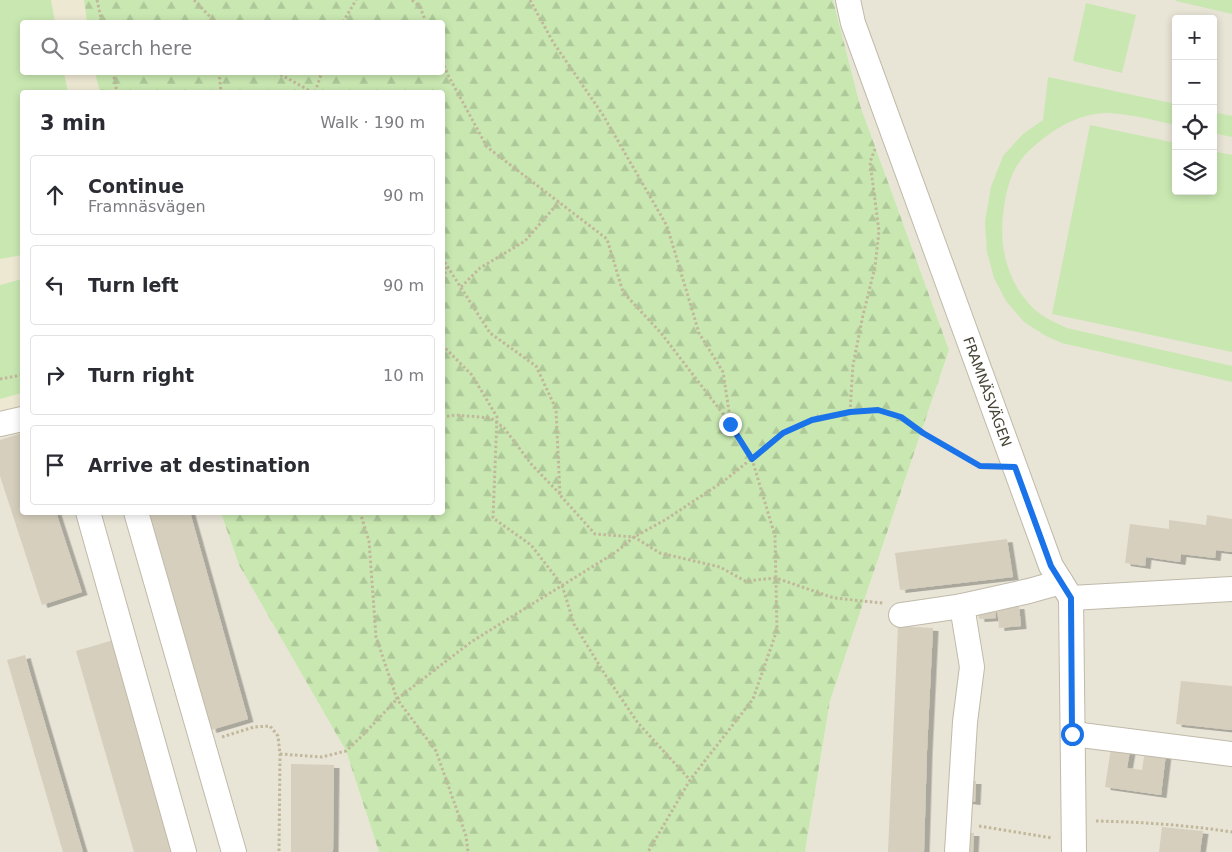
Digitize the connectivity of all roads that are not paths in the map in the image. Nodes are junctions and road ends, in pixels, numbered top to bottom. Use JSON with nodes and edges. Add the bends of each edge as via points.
{"nodes":[{"id":1,"x":848,"y":0,"type":"edge"},
{"id":2,"x":20,"y":419,"type":"edge"},
{"id":3,"x":0,"y":424,"type":"edge"},
{"id":4,"x":89,"y":515,"type":"edge"},
{"id":5,"x":137,"y":515,"type":"edge"},
{"id":6,"x":1232,"y":589,"type":"edge"},
{"id":7,"x":1066,"y":590,"type":"junction"},
{"id":8,"x":962,"y":606,"type":"junction"},
{"id":9,"x":901,"y":615,"type":"road end"},
{"id":10,"x":1072,"y":734,"type":"junction"},
{"id":11,"x":1232,"y":754,"type":"edge"},
{"id":12,"x":1074,"y":838,"type":"edge"},
{"id":13,"x":184,"y":852,"type":"edge"},
{"id":14,"x":234,"y":852,"type":"edge"},
{"id":15,"x":957,"y":852,"type":"edge"}],
"edges":[{"from":1,"to":7,"type":"street","name":"FRAMNÄSVÄGEN","via":[[853,23],[1051,566]]},
{"from":2,"to":3,"type":"street"},
{"from":4,"to":13,"type":"street"},
{"from":5,"to":14,"type":"street"},
{"from":6,"to":7,"type":"street"},
{"from":7,"to":8,"type":"street","via":[[1029,591]]},
{"from":7,"to":10,"type":"street","name":"FRAMNÄSVÄGEN"},
{"from":8,"to":9,"type":"street"},
{"from":8,"to":15,"type":"street","via":[[972,667]]},
{"from":10,"to":11,"type":"street"},
{"from":10,"to":12,"type":"street","name":"FRAMNÄSVÄGEN"}]}
